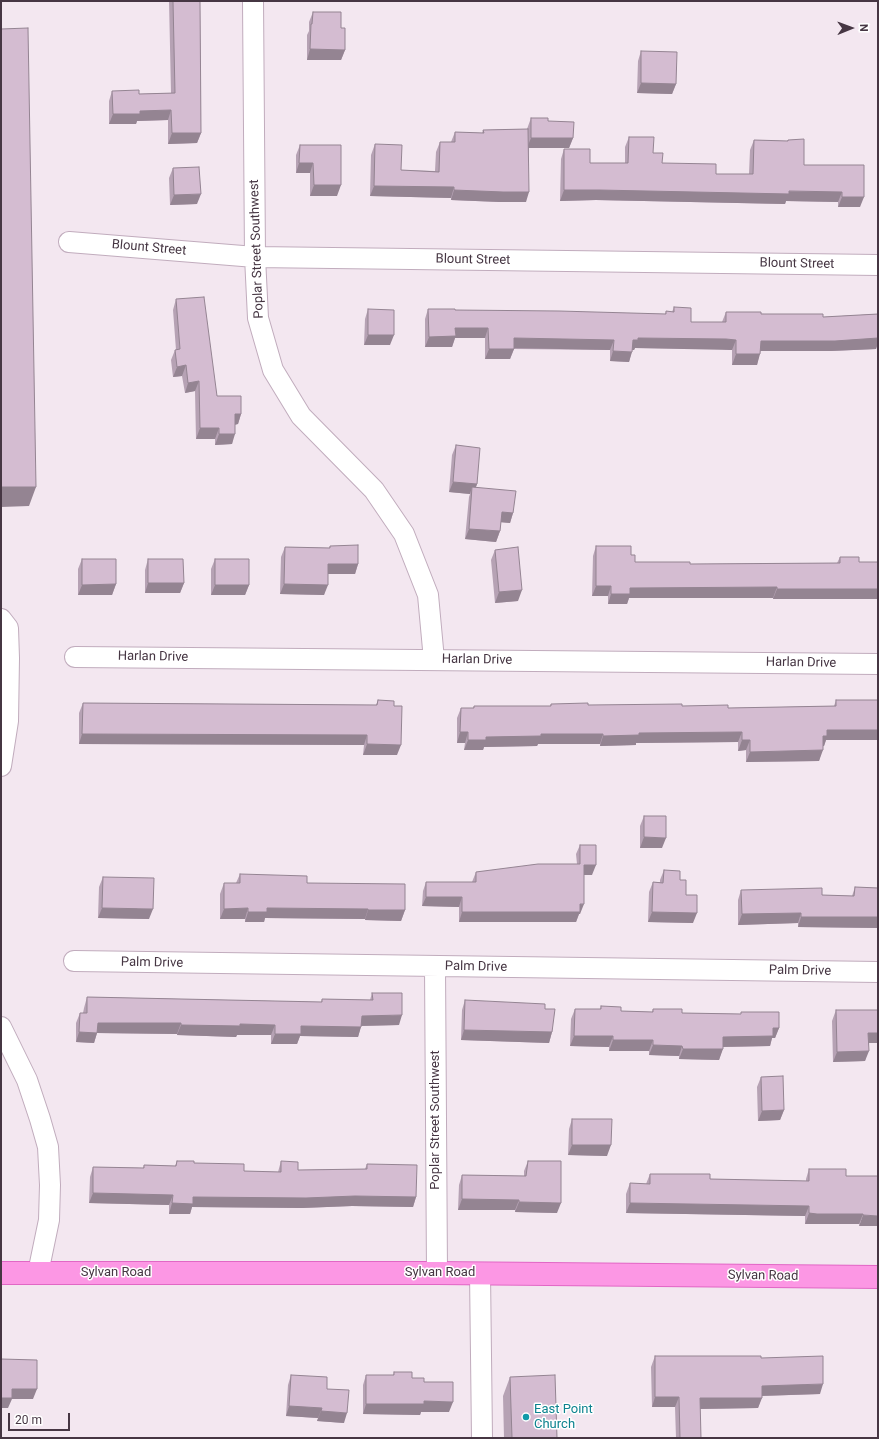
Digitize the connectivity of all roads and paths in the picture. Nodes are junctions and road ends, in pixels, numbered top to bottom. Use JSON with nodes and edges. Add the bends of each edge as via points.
{"nodes":[{"id":1,"x":253,"y":1,"type":"edge"},
{"id":2,"x":69,"y":242,"type":"dead end"},
{"id":3,"x":255,"y":257,"type":"junction"},
{"id":4,"x":878,"y":265,"type":"edge"},
{"id":5,"x":1,"y":619,"type":"edge"},
{"id":6,"x":75,"y":657,"type":"dead end"},
{"id":7,"x":434,"y":660,"type":"junction"},
{"id":8,"x":878,"y":664,"type":"edge"},
{"id":9,"x":1,"y":766,"type":"edge"},
{"id":10,"x":74,"y":962,"type":"dead end"},
{"id":11,"x":435,"y":967,"type":"junction"},
{"id":12,"x":878,"y":972,"type":"edge"},
{"id":13,"x":1,"y":1027,"type":"edge"},
{"id":14,"x":1,"y":1273,"type":"edge"},
{"id":15,"x":38,"y":1273,"type":"junction"},
{"id":16,"x":437,"y":1273,"type":"junction"},
{"id":17,"x":480,"y":1273,"type":"junction"},
{"id":18,"x":878,"y":1277,"type":"edge"},
{"id":19,"x":482,"y":1438,"type":"edge"}],
"edges":[{"from":1,"to":3,"type":"street","name":"Poplar Street Southwest"},
{"from":2,"to":3,"type":"street","name":"Blount Street"},
{"from":3,"to":4,"type":"street","name":"Blount Street"},
{"from":3,"to":7,"type":"street","name":"Poplar Street Southwest","via":[[258,318],[273,370],[301,416],[374,490],[404,534],[428,595]]},
{"from":5,"to":9,"type":"street","via":[[8,628],[9,658],[8,721]]},
{"from":6,"to":7,"type":"street","name":"Harlan Drive"},
{"from":7,"to":8,"type":"street","name":"Harlan Drive"},
{"from":10,"to":11,"type":"street","name":"Palm Drive"},
{"from":11,"to":12,"type":"street","name":"Palm Drive"},
{"from":11,"to":16,"type":"street","name":"Poplar Street Southwest"},
{"from":13,"to":15,"type":"street","via":[[27,1080],[48,1147],[49,1220]]},
{"from":14,"to":15,"type":"main road","name":"Sylvan Road"},
{"from":15,"to":16,"type":"main road","name":"Sylvan Road"},
{"from":16,"to":17,"type":"main road","name":"Sylvan Road"},
{"from":17,"to":18,"type":"main road","name":"Sylvan Road"},
{"from":17,"to":19,"type":"street"}]}
